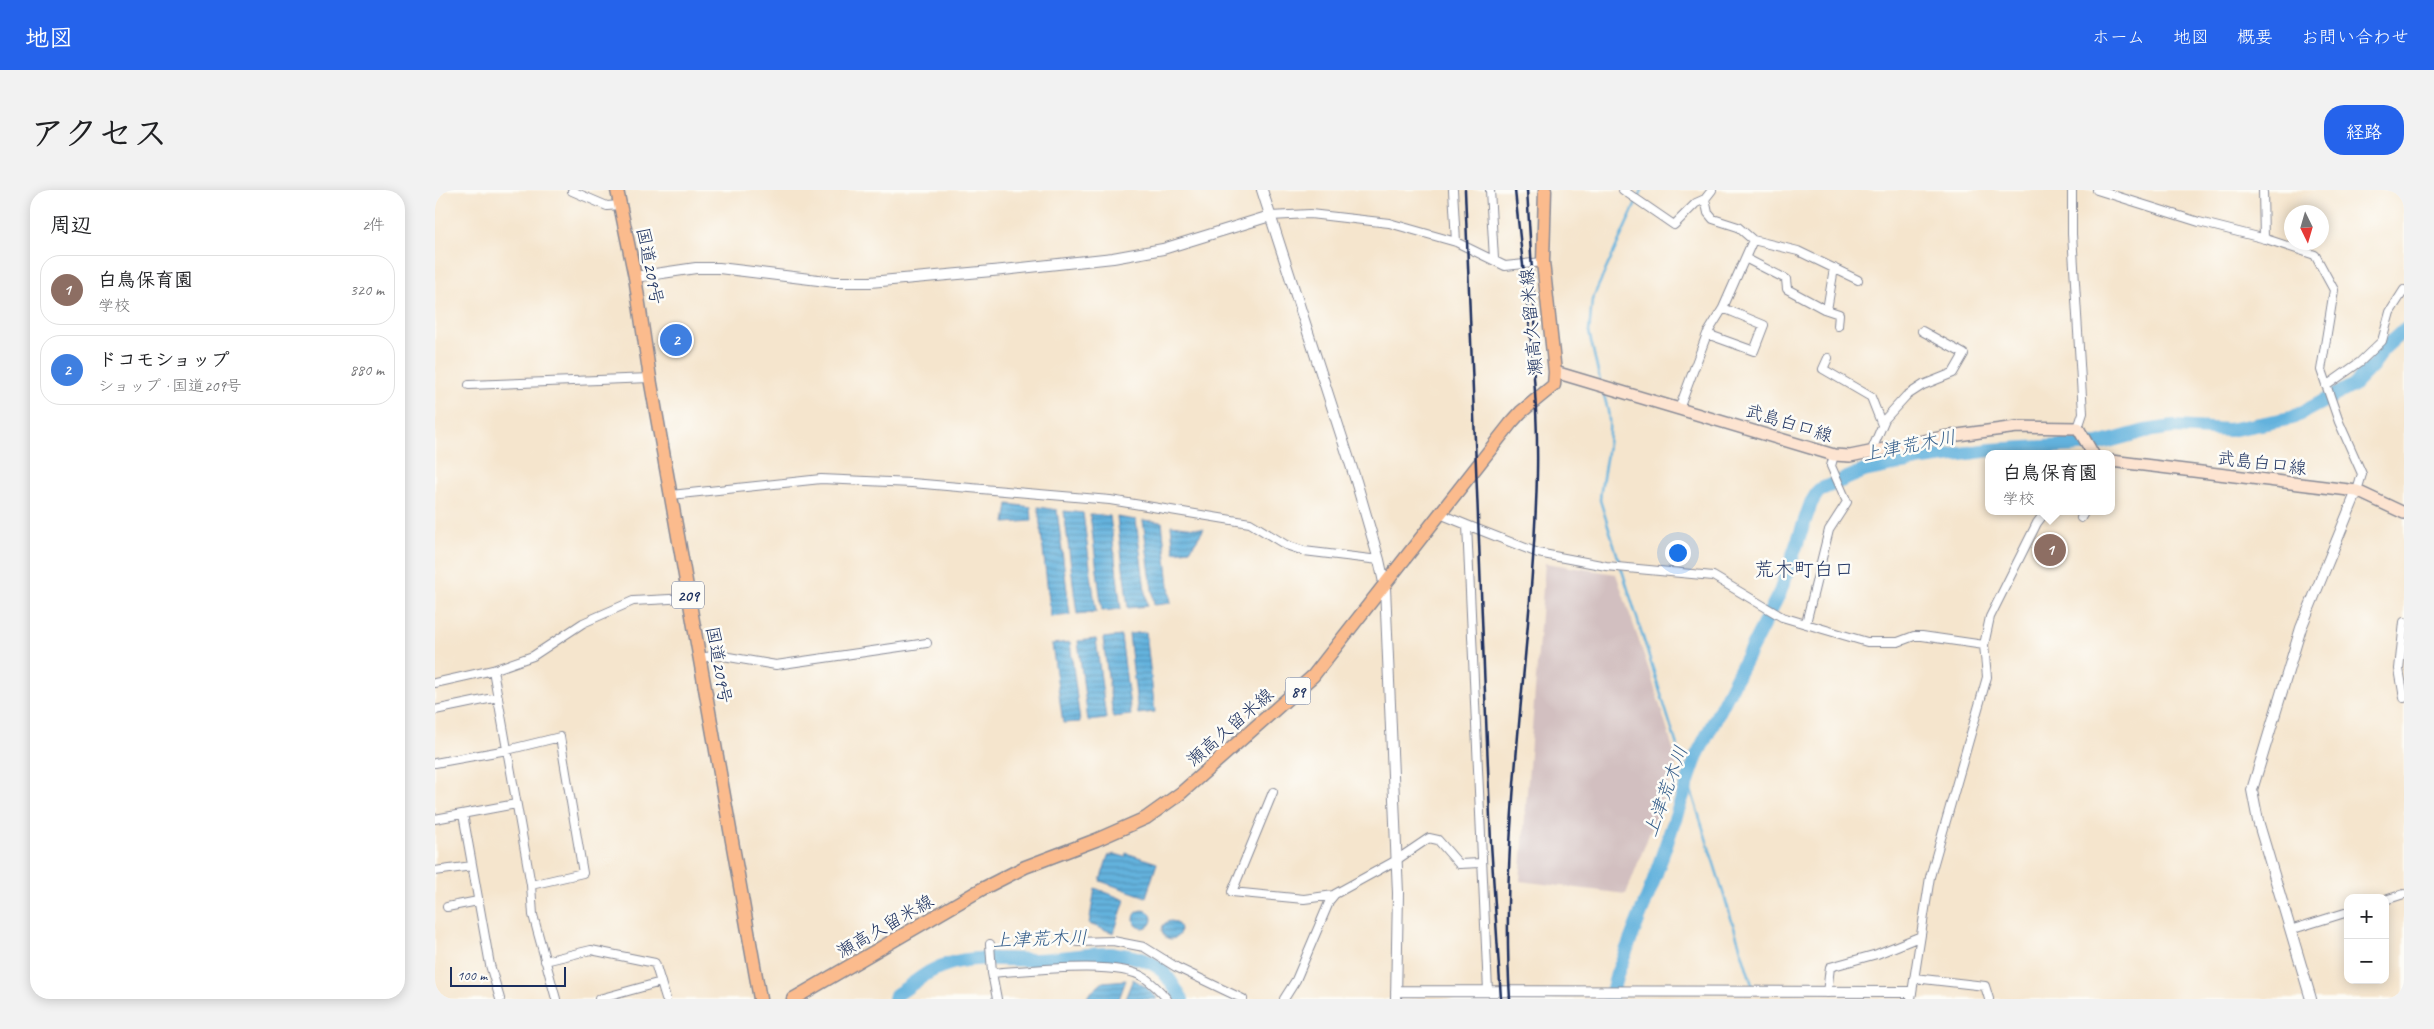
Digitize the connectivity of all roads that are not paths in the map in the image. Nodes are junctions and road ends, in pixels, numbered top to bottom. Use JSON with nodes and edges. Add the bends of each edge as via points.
{"nodes":[{"id":1,"x":617,"y":190,"type":"edge"},
{"id":2,"x":1262,"y":190,"type":"edge"},
{"id":3,"x":1453,"y":190,"type":"edge"},
{"id":4,"x":1490,"y":190,"type":"edge"},
{"id":5,"x":1545,"y":190,"type":"edge"},
{"id":6,"x":1623,"y":190,"type":"edge"},
{"id":7,"x":1712,"y":190,"type":"edge"},
{"id":8,"x":2072,"y":190,"type":"edge"},
{"id":9,"x":2097,"y":190,"type":"edge"},
{"id":10,"x":2263,"y":190,"type":"edge"},
{"id":11,"x":572,"y":191,"type":"dead end"},
{"id":12,"x":2128,"y":194,"type":"edge"},
{"id":13,"x":1705,"y":199,"type":"junction"},
{"id":14,"x":620,"y":205,"type":"junction"},
{"id":15,"x":1270,"y":216,"type":"junction"},
{"id":16,"x":2264,"y":239,"type":"junction"},
{"id":17,"x":1753,"y":240,"type":"junction"},
{"id":18,"x":1456,"y":242,"type":"junction"},
{"id":19,"x":1745,"y":258,"type":"junction"},
{"id":20,"x":1494,"y":260,"type":"junction"},
{"id":21,"x":1543,"y":262,"type":"junction"},
{"id":22,"x":1834,"y":268,"type":"junction"},
{"id":23,"x":635,"y":277,"type":"junction"},
{"id":24,"x":1858,"y":280,"type":"dead end"},
{"id":25,"x":2404,"y":290,"type":"edge"},
{"id":26,"x":1723,"y":308,"type":"junction"},
{"id":27,"x":1827,"y":310,"type":"junction"},
{"id":28,"x":1838,"y":326,"type":"dead end"},
{"id":29,"x":1922,"y":331,"type":"dead end"},
{"id":30,"x":1707,"y":334,"type":"junction"},
{"id":31,"x":1828,"y":358,"type":"dead end"},
{"id":32,"x":1555,"y":372,"type":"junction"},
{"id":33,"x":650,"y":378,"type":"junction"},
{"id":34,"x":469,"y":385,"type":"dead end"},
{"id":35,"x":2327,"y":388,"type":"junction"},
{"id":36,"x":1679,"y":408,"type":"junction"},
{"id":37,"x":1882,"y":425,"type":"junction"},
{"id":38,"x":2080,"y":430,"type":"junction"},
{"id":39,"x":2090,"y":450,"type":"edge"},
{"id":40,"x":1871,"y":452,"type":"junction"},
{"id":41,"x":1833,"y":460,"type":"junction"},
{"id":42,"x":2115,"y":462,"type":"edge"},
{"id":43,"x":2357,"y":491,"type":"junction"},
{"id":44,"x":671,"y":495,"type":"junction"},
{"id":45,"x":2404,"y":513,"type":"edge"},
{"id":46,"x":1441,"y":514,"type":"junction"},
{"id":47,"x":2043,"y":515,"type":"edge"},
{"id":48,"x":1467,"y":525,"type":"junction"},
{"id":49,"x":1379,"y":560,"type":"junction"},
{"id":50,"x":1385,"y":587,"type":"junction"},
{"id":51,"x":688,"y":598,"type":"junction"},
{"id":52,"x":2404,"y":622,"type":"edge"},
{"id":53,"x":1806,"y":623,"type":"junction"},
{"id":54,"x":927,"y":644,"type":"dead end"},
{"id":55,"x":1984,"y":645,"type":"junction"},
{"id":56,"x":701,"y":658,"type":"junction"},
{"id":57,"x":493,"y":670,"type":"junction"},
{"id":58,"x":435,"y":684,"type":"edge"},
{"id":59,"x":498,"y":698,"type":"junction"},
{"id":60,"x":2404,"y":698,"type":"edge"},
{"id":61,"x":435,"y":710,"type":"edge"},
{"id":62,"x":507,"y":750,"type":"junction"},
{"id":63,"x":435,"y":764,"type":"edge"},
{"id":64,"x":1273,"y":792,"type":"dead end"},
{"id":65,"x":516,"y":804,"type":"junction"},
{"id":66,"x":463,"y":814,"type":"junction"},
{"id":67,"x":435,"y":819,"type":"edge"},
{"id":68,"x":1397,"y":860,"type":"junction"},
{"id":69,"x":1481,"y":863,"type":"junction"},
{"id":70,"x":472,"y":866,"type":"junction"},
{"id":71,"x":435,"y":871,"type":"edge"},
{"id":72,"x":531,"y":885,"type":"junction"},
{"id":73,"x":2404,"y":894,"type":"edge"},
{"id":74,"x":1334,"y":895,"type":"junction"},
{"id":75,"x":2389,"y":899,"type":"edge"},
{"id":76,"x":478,"y":901,"type":"junction"},
{"id":77,"x":447,"y":907,"type":"dead end"},
{"id":78,"x":2344,"y":913,"type":"edge"},
{"id":79,"x":2291,"y":930,"type":"junction"},
{"id":80,"x":1919,"y":937,"type":"junction"},
{"id":81,"x":1077,"y":942,"type":"dead end"},
{"id":82,"x":990,"y":944,"type":"dead end"},
{"id":83,"x":545,"y":961,"type":"junction"},
{"id":84,"x":992,"y":973,"type":"junction"},
{"id":85,"x":1914,"y":978,"type":"junction"},
{"id":86,"x":661,"y":982,"type":"junction"},
{"id":87,"x":1488,"y":991,"type":"junction"},
{"id":88,"x":1827,"y":993,"type":"junction"},
{"id":89,"x":1396,"y":995,"type":"edge"},
{"id":90,"x":1911,"y":995,"type":"edge"},
{"id":91,"x":500,"y":999,"type":"edge"},
{"id":92,"x":557,"y":999,"type":"edge"},
{"id":93,"x":599,"y":999,"type":"edge"},
{"id":94,"x":666,"y":999,"type":"edge"},
{"id":95,"x":759,"y":999,"type":"edge"},
{"id":96,"x":793,"y":999,"type":"edge"},
{"id":97,"x":997,"y":999,"type":"edge"},
{"id":98,"x":1167,"y":999,"type":"edge"},
{"id":99,"x":1243,"y":999,"type":"edge"},
{"id":100,"x":1284,"y":999,"type":"edge"},
{"id":101,"x":1989,"y":999,"type":"edge"},
{"id":102,"x":2311,"y":999,"type":"edge"}],
"edges":[{"from":1,"to":14,"type":"main road","name":"国道209号","number":"209"},
{"from":2,"to":15,"type":"street"},
{"from":3,"to":18,"type":"street"},
{"from":4,"to":20,"type":"street"},
{"from":5,"to":21,"type":"main road","name":"瀬高久留米線"},
{"from":6,"to":13,"type":"street","via":[[1674,225],[1696,203]]},
{"from":7,"to":13,"type":"street"},
{"from":8,"to":38,"type":"street","via":[[2083,413]]},
{"from":9,"to":12,"type":"street"},
{"from":10,"to":16,"type":"street"},
{"from":11,"to":14,"type":"street","via":[[607,206]]},
{"from":12,"to":16,"type":"street","via":[[2199,222]]},
{"from":13,"to":17,"type":"street","via":[[1713,219],[1738,227]]},
{"from":14,"to":23,"type":"main road","name":"国道209号","number":"209"},
{"from":15,"to":18,"type":"street","via":[[1310,214],[1380,221]]},
{"from":15,"to":23,"type":"street","via":[[1163,249],[1003,270],[870,282],[835,282],[719,268],[695,268]]},
{"from":15,"to":49,"type":"street"},
{"from":16,"to":35,"type":"street","via":[[2315,255],[2334,290],[2321,370]]},
{"from":17,"to":19,"type":"street"},
{"from":17,"to":22,"type":"street","via":[[1798,250]]},
{"from":18,"to":20,"type":"street"},
{"from":19,"to":26,"type":"street"},
{"from":19,"to":27,"type":"street","via":[[1786,279],[1787,289]]},
{"from":20,"to":21,"type":"street","via":[[1505,266]]},
{"from":21,"to":32,"type":"main road","name":"瀬高久留米線"},
{"from":22,"to":24,"type":"street"},
{"from":22,"to":27,"type":"street"},
{"from":23,"to":33,"type":"main road","name":"国道209号","number":"209"},
{"from":25,"to":35,"type":"street","via":[[2390,312],[2381,341]]},
{"from":26,"to":30,"type":"street"},
{"from":26,"to":30,"type":"street","via":[[1764,325],[1754,351]]},
{"from":27,"to":28,"type":"street","via":[[1839,314]]},
{"from":29,"to":37,"type":"street","via":[[1964,354],[1953,373],[1906,396]]},
{"from":30,"to":36,"type":"street"},
{"from":31,"to":37,"type":"street","via":[[1823,369],[1871,397]]},
{"from":32,"to":36,"type":"main road","name":"武島白口線"},
{"from":32,"to":46,"type":"main road","name":"瀬高久留米線","number":"89","via":[[1554,385],[1521,412]]},
{"from":33,"to":34,"type":"street"},
{"from":33,"to":44,"type":"main road","name":"国道209号","number":"209"},
{"from":35,"to":43,"type":"street","via":[[2362,474]]},
{"from":36,"to":41,"type":"main road","name":"武島白口線"},
{"from":37,"to":40,"type":"street"},
{"from":38,"to":39,"type":"main road"},
{"from":38,"to":40,"type":"main road","name":"武島白口線","via":[[2017,427],[1943,437]]},
{"from":40,"to":41,"type":"main road","name":"武島白口線"},
{"from":41,"to":53,"type":"street","via":[[1847,502],[1829,530]]},
{"from":42,"to":43,"type":"main road","name":"武島白口線"},
{"from":43,"to":45,"type":"main road","name":"武島白口線"},
{"from":43,"to":79,"type":"street","via":[[2301,628],[2252,790],[2258,821]]},
{"from":44,"to":49,"type":"street","via":[[821,479],[911,483],[1110,500],[1250,523],[1286,545]]},
{"from":44,"to":51,"type":"main road","name":"国道209号","number":"209"},
{"from":46,"to":48,"type":"street"},
{"from":46,"to":50,"type":"main road","name":"瀬高久留米線","number":"89"},
{"from":47,"to":55,"type":"street","via":[[1990,617]]},
{"from":48,"to":53,"type":"street","via":[[1538,553],[1605,566],[1713,576],[1782,617]]},
{"from":48,"to":69,"type":"street"},
{"from":49,"to":50,"type":"street"},
{"from":50,"to":68,"type":"street"},
{"from":50,"to":96,"type":"main road","name":"瀬高久留米線","number":"89","via":[[1313,676],[1181,793],[1146,818],[1025,867]]},
{"from":51,"to":56,"type":"main road","name":"国道209号","number":"209"},
{"from":51,"to":57,"type":"street","via":[[633,601],[601,613],[533,656]]},
{"from":52,"to":60,"type":"street","via":[[2399,669]]},
{"from":53,"to":55,"type":"street","via":[[1867,642],[1898,642],[1922,636]]},
{"from":54,"to":56,"type":"street","via":[[776,665],[717,655]]},
{"from":55,"to":80,"type":"street","via":[[1987,677],[1930,878]]},
{"from":56,"to":95,"type":"main road","name":"国道209号","number":"209"},
{"from":57,"to":58,"type":"street"},
{"from":57,"to":59,"type":"street"},
{"from":59,"to":61,"type":"street"},
{"from":59,"to":62,"type":"street"},
{"from":62,"to":63,"type":"street"},
{"from":62,"to":65,"type":"street"},
{"from":62,"to":72,"type":"street","via":[[560,737],[583,873]]},
{"from":64,"to":74,"type":"street","via":[[1232,892],[1304,899]]},
{"from":65,"to":66,"type":"street"},
{"from":65,"to":72,"type":"street"},
{"from":66,"to":67,"type":"street"},
{"from":66,"to":70,"type":"street"},
{"from":68,"to":69,"type":"street","via":[[1429,838],[1434,838],[1459,864]]},
{"from":68,"to":74,"type":"street"},
{"from":68,"to":89,"type":"street"},
{"from":69,"to":87,"type":"street"},
{"from":70,"to":71,"type":"street"},
{"from":70,"to":76,"type":"street"},
{"from":72,"to":83,"type":"street","via":[[533,915]]},
{"from":73,"to":75,"type":"street"},
{"from":74,"to":100,"type":"street","via":[[1296,980]]},
{"from":76,"to":77,"type":"street"},
{"from":76,"to":91,"type":"street"},
{"from":78,"to":79,"type":"street"},
{"from":79,"to":102,"type":"street"},
{"from":80,"to":85,"type":"street"},
{"from":80,"to":88,"type":"street","via":[[1877,954],[1830,967]]},
{"from":81,"to":99,"type":"street","via":[[1113,941],[1144,947],[1184,971]]},
{"from":82,"to":84,"type":"street"},
{"from":83,"to":86,"type":"street","via":[[591,950],[655,962]]},
{"from":83,"to":92,"type":"street"},
{"from":84,"to":97,"type":"street"},
{"from":84,"to":98,"type":"street","via":[[1076,968],[1125,970],[1144,977]]},
{"from":85,"to":90,"type":"street"},
{"from":85,"to":101,"type":"street","via":[[1985,986]]},
{"from":86,"to":93,"type":"street"},
{"from":86,"to":94,"type":"street"},
{"from":87,"to":88,"type":"street"},
{"from":87,"to":89,"type":"street"},
{"from":88,"to":90,"type":"street"}]}
